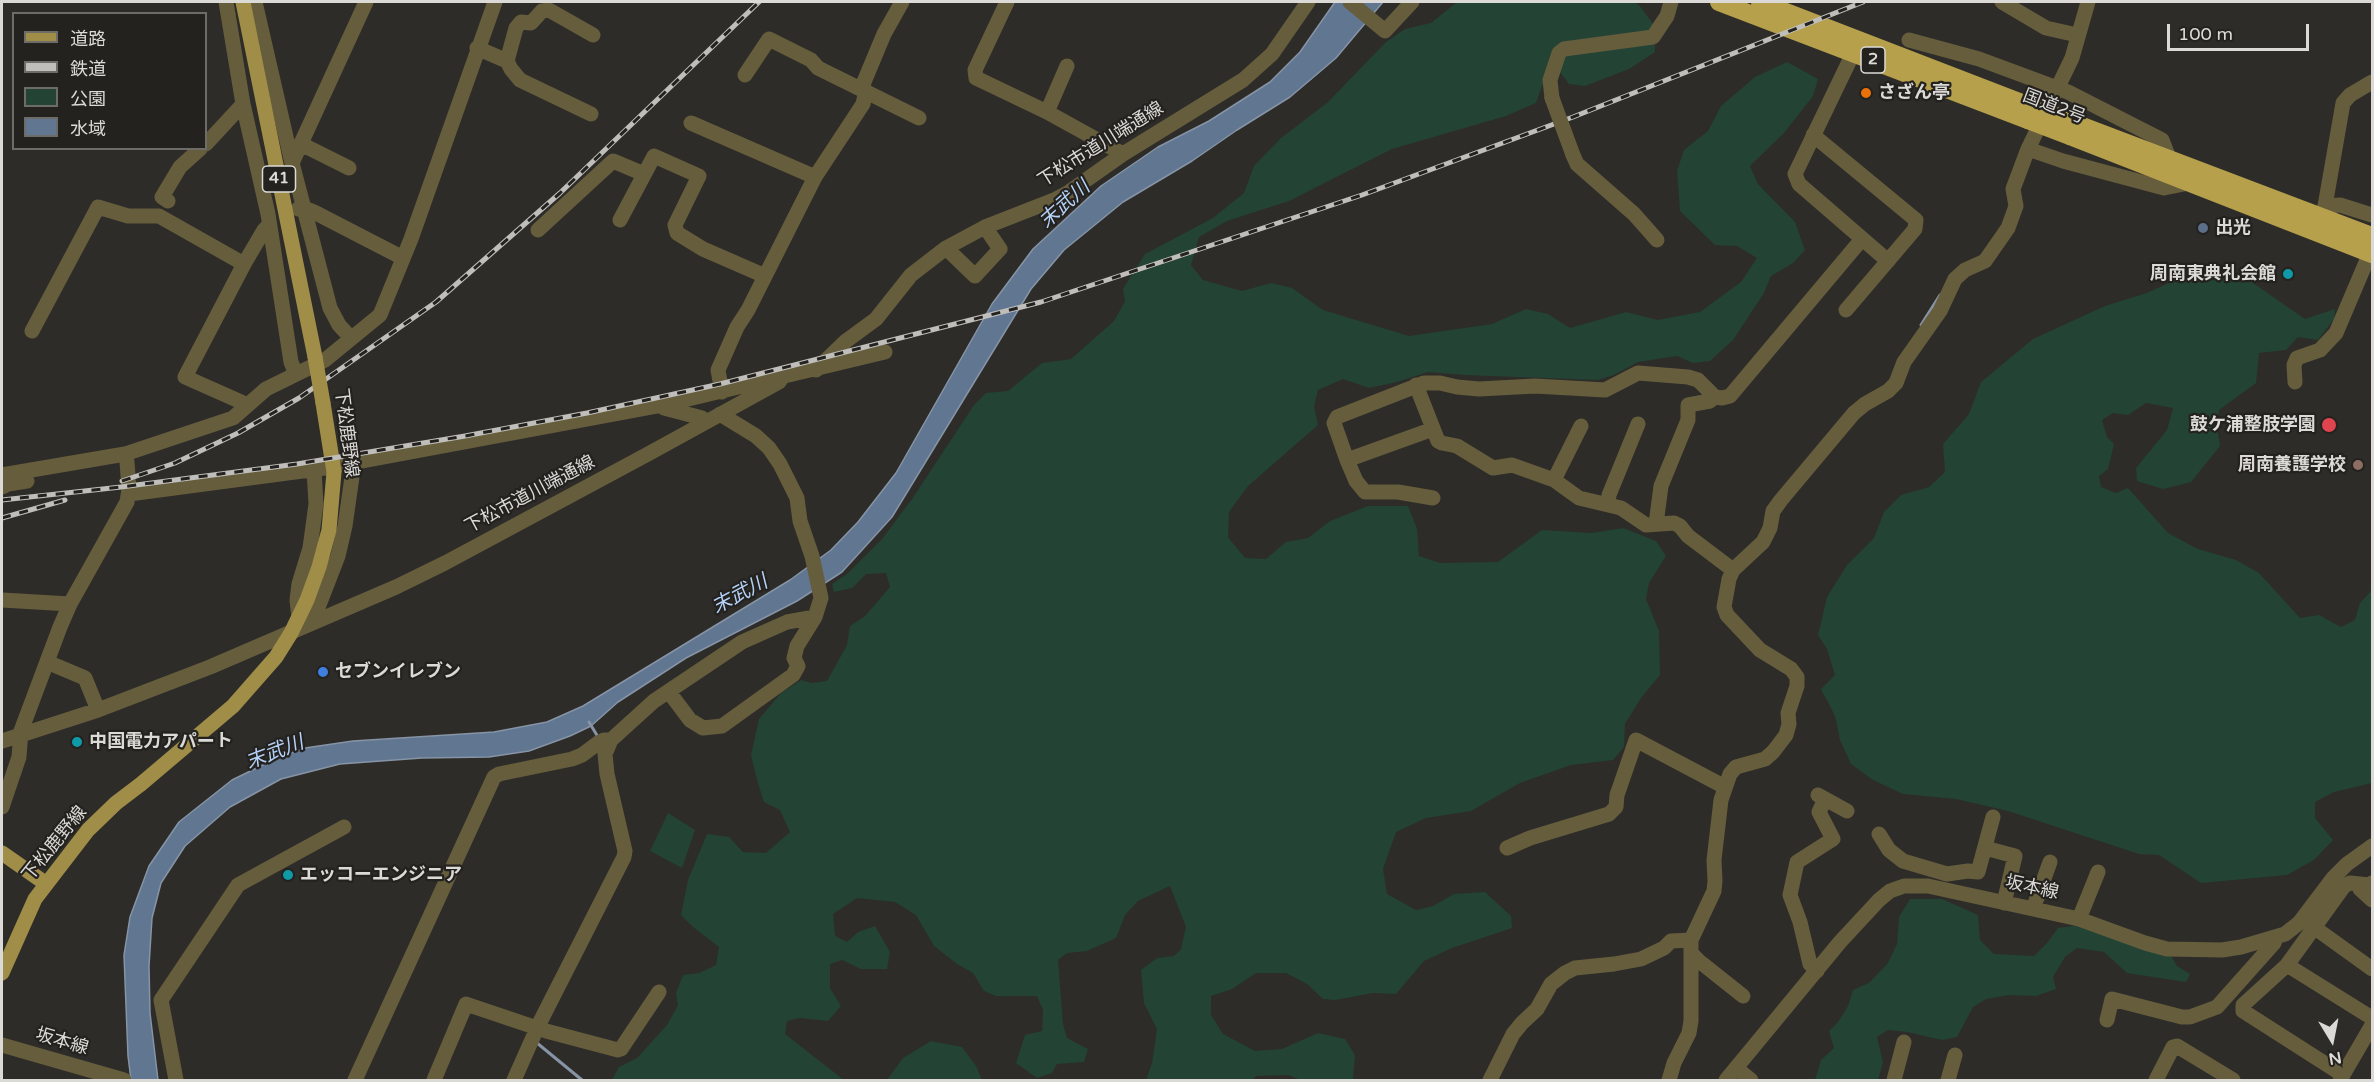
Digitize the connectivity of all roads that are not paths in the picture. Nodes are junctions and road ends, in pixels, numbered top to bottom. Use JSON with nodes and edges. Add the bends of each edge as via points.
{"nodes":[{"id":1,"x":226,"y":2,"type":"edge"},
{"id":2,"x":243,"y":2,"type":"edge"},
{"id":3,"x":255,"y":2,"type":"edge"},
{"id":4,"x":366,"y":2,"type":"edge"},
{"id":5,"x":495,"y":2,"type":"edge"},
{"id":6,"x":903,"y":2,"type":"edge"},
{"id":7,"x":1007,"y":2,"type":"edge"},
{"id":8,"x":1308,"y":2,"type":"edge"},
{"id":9,"x":1350,"y":2,"type":"edge"},
{"id":10,"x":1412,"y":2,"type":"edge"},
{"id":11,"x":1719,"y":2,"type":"edge"},
{"id":12,"x":1760,"y":2,"type":"edge"},
{"id":13,"x":2002,"y":2,"type":"edge"},
{"id":14,"x":2088,"y":2,"type":"edge"},
{"id":15,"x":1669,"y":8,"type":"edge"},
{"id":16,"x":593,"y":35,"type":"dead end"},
{"id":17,"x":2077,"y":35,"type":"junction"},
{"id":18,"x":1909,"y":40,"type":"dead end"},
{"id":19,"x":1856,"y":46,"type":"junction"},
{"id":20,"x":477,"y":48,"type":"junction"},
{"id":21,"x":507,"y":61,"type":"junction"},
{"id":22,"x":1066,"y":66,"type":"dead end"},
{"id":23,"x":745,"y":75,"type":"dead end"},
{"id":24,"x":2373,"y":82,"type":"edge"},
{"id":25,"x":863,"y":89,"type":"junction"},
{"id":26,"x":2061,"y":89,"type":"junction"},
{"id":27,"x":243,"y":104,"type":"junction"},
{"id":28,"x":1047,"y":112,"type":"junction"},
{"id":29,"x":591,"y":114,"type":"dead end"},
{"id":30,"x":919,"y":118,"type":"dead end"},
{"id":31,"x":691,"y":123,"type":"dead end"},
{"id":32,"x":2072,"y":129,"type":"junction"},
{"id":33,"x":1813,"y":135,"type":"junction"},
{"id":34,"x":207,"y":143,"type":"edge"},
{"id":35,"x":301,"y":144,"type":"junction"},
{"id":36,"x":2028,"y":149,"type":"junction"},
{"id":37,"x":199,"y":150,"type":"edge"},
{"id":38,"x":1123,"y":154,"type":"junction"},
{"id":39,"x":2169,"y":158,"type":"junction"},
{"id":40,"x":292,"y":163,"type":"junction"},
{"id":41,"x":349,"y":168,"type":"dead end"},
{"id":42,"x":644,"y":174,"type":"junction"},
{"id":43,"x":815,"y":177,"type":"junction"},
{"id":44,"x":2189,"y":183,"type":"junction"},
{"id":45,"x":168,"y":201,"type":"dead end"},
{"id":46,"x":301,"y":209,"type":"junction"},
{"id":47,"x":2373,"y":215,"type":"edge"},
{"id":48,"x":271,"y":217,"type":"junction"},
{"id":49,"x":2321,"y":218,"type":"junction"},
{"id":50,"x":620,"y":220,"type":"dead end"},
{"id":51,"x":985,"y":227,"type":"junction"},
{"id":52,"x":538,"y":230,"type":"dead end"},
{"id":53,"x":1862,"y":239,"type":"junction"},
{"id":54,"x":1657,"y":240,"type":"dead end"},
{"id":55,"x":946,"y":248,"type":"junction"},
{"id":56,"x":2372,"y":248,"type":"edge"},
{"id":57,"x":403,"y":258,"type":"junction"},
{"id":58,"x":1888,"y":261,"type":"junction"},
{"id":59,"x":244,"y":264,"type":"junction"},
{"id":60,"x":765,"y":276,"type":"junction"},
{"id":61,"x":1846,"y":310,"type":"dead end"},
{"id":62,"x":32,"y":331,"type":"dead end"},
{"id":63,"x":351,"y":338,"type":"junction"},
{"id":64,"x":885,"y":352,"type":"dead end"},
{"id":65,"x":816,"y":369,"type":"junction"},
{"id":66,"x":296,"y":374,"type":"junction"},
{"id":67,"x":781,"y":379,"type":"junction"},
{"id":68,"x":2295,"y":382,"type":"dead end"},
{"id":69,"x":1416,"y":385,"type":"junction"},
{"id":70,"x":722,"y":392,"type":"junction"},
{"id":71,"x":1715,"y":397,"type":"junction"},
{"id":72,"x":248,"y":405,"type":"junction"},
{"id":73,"x":663,"y":405,"type":"junction"},
{"id":74,"x":720,"y":414,"type":"junction"},
{"id":75,"x":705,"y":422,"type":"junction"},
{"id":76,"x":1638,"y":424,"type":"dead end"},
{"id":77,"x":1581,"y":426,"type":"dead end"},
{"id":78,"x":1433,"y":429,"type":"junction"},
{"id":79,"x":125,"y":454,"type":"junction"},
{"id":80,"x":1347,"y":460,"type":"junction"},
{"id":81,"x":72,"y":464,"type":"junction"},
{"id":82,"x":2,"y":475,"type":"edge"},
{"id":83,"x":1554,"y":480,"type":"junction"},
{"id":84,"x":2,"y":487,"type":"edge"},
{"id":85,"x":129,"y":494,"type":"junction"},
{"id":86,"x":1433,"y":498,"type":"dead end"},
{"id":87,"x":1608,"y":504,"type":"junction"},
{"id":88,"x":1656,"y":524,"type":"junction"},
{"id":89,"x":1733,"y":570,"type":"junction"},
{"id":90,"x":2,"y":600,"type":"edge"},
{"id":91,"x":70,"y":603,"type":"junction"},
{"id":92,"x":814,"y":617,"type":"junction"},
{"id":93,"x":305,"y":621,"type":"junction"},
{"id":94,"x":291,"y":633,"type":"junction"},
{"id":95,"x":47,"y":662,"type":"junction"},
{"id":96,"x":669,"y":692,"type":"junction"},
{"id":97,"x":98,"y":710,"type":"junction"},
{"id":98,"x":20,"y":736,"type":"junction"},
{"id":99,"x":2,"y":741,"type":"edge"},
{"id":100,"x":604,"y":741,"type":"junction"},
{"id":101,"x":1725,"y":788,"type":"junction"},
{"id":102,"x":2,"y":807,"type":"edge"},
{"id":103,"x":1847,"y":811,"type":"dead end"},
{"id":104,"x":1993,"y":817,"type":"dead end"},
{"id":105,"x":344,"y":827,"type":"dead end"},
{"id":106,"x":1878,"y":834,"type":"dead end"},
{"id":107,"x":2373,"y":846,"type":"edge"},
{"id":108,"x":1507,"y":848,"type":"dead end"},
{"id":109,"x":1985,"y":848,"type":"junction"},
{"id":110,"x":2,"y":852,"type":"edge"},
{"id":111,"x":2050,"y":862,"type":"dead end"},
{"id":112,"x":2098,"y":872,"type":"dead end"},
{"id":113,"x":45,"y":883,"type":"junction"},
{"id":114,"x":2366,"y":884,"type":"edge"},
{"id":115,"x":2373,"y":900,"type":"edge"},
{"id":116,"x":2004,"y":903,"type":"junction"},
{"id":117,"x":2033,"y":909,"type":"junction"},
{"id":118,"x":2079,"y":919,"type":"junction"},
{"id":119,"x":2316,"y":928,"type":"junction"},
{"id":120,"x":2276,"y":938,"type":"junction"},
{"id":121,"x":1691,"y":946,"type":"junction"},
{"id":122,"x":4,"y":956,"type":"edge"},
{"id":123,"x":2287,"y":965,"type":"junction"},
{"id":124,"x":2373,"y":969,"type":"edge"},
{"id":125,"x":1817,"y":971,"type":"junction"},
{"id":126,"x":2,"y":973,"type":"edge"},
{"id":127,"x":659,"y":992,"type":"dead end"},
{"id":128,"x":1743,"y":996,"type":"dead end"},
{"id":129,"x":2373,"y":1018,"type":"edge"},
{"id":130,"x":2107,"y":1020,"type":"dead end"},
{"id":131,"x":2373,"y":1025,"type":"edge"},
{"id":132,"x":541,"y":1028,"type":"junction"},
{"id":133,"x":1904,"y":1042,"type":"dead end"},
{"id":134,"x":2,"y":1045,"type":"edge"},
{"id":135,"x":1955,"y":1055,"type":"dead end"},
{"id":136,"x":1736,"y":1068,"type":"junction"},
{"id":137,"x":2342,"y":1078,"type":"edge"},
{"id":138,"x":118,"y":1079,"type":"edge"},
{"id":139,"x":176,"y":1080,"type":"edge"},
{"id":140,"x":355,"y":1080,"type":"edge"},
{"id":141,"x":434,"y":1080,"type":"edge"},
{"id":142,"x":514,"y":1080,"type":"edge"},
{"id":143,"x":1490,"y":1080,"type":"edge"},
{"id":144,"x":1669,"y":1080,"type":"edge"},
{"id":145,"x":1726,"y":1080,"type":"edge"},
{"id":146,"x":1751,"y":1080,"type":"edge"},
{"id":147,"x":1894,"y":1080,"type":"edge"},
{"id":148,"x":1948,"y":1080,"type":"edge"},
{"id":149,"x":2156,"y":1080,"type":"edge"},
{"id":150,"x":2233,"y":1080,"type":"edge"}],
"edges":[{"from":1,"to":27,"type":"street"},
{"from":2,"to":93,"type":"main road","name":"下松鹿野線","number":"41","bridge":true,"via":[[315,357],[333,472],[329,530]]},
{"from":3,"to":40,"type":"street"},
{"from":4,"to":35,"type":"street"},
{"from":5,"to":20,"type":"street"},
{"from":6,"to":25,"type":"street","via":[[884,34]]},
{"from":7,"to":28,"type":"street","via":[[975,70],[976,78]]},
{"from":8,"to":38,"type":"street","name":"下松市道川端通線","via":[[1272,54],[1243,80]]},
{"from":9,"to":10,"type":"street","via":[[1385,31]]},
{"from":11,"to":19,"type":"highway","name":"国道2号","number":"2"},
{"from":12,"to":19,"type":"highway","name":"国道2号","number":"2"},
{"from":13,"to":17,"type":"street","via":[[2046,28]]},
{"from":14,"to":17,"type":"street"},
{"from":15,"to":54,"type":"street","bridge":true,"via":[[1653,37],[1564,49],[1550,80],[1552,98],[1577,164],[1634,214]]},
{"from":16,"to":21,"type":"street","via":[[549,10],[542,11],[531,23],[521,22],[516,28]]},
{"from":17,"to":26,"type":"street"},
{"from":18,"to":26,"type":"street","via":[[1979,59]]},
{"from":19,"to":32,"type":"highway","name":"国道2号","number":"2","bridge":true},
{"from":19,"to":33,"type":"street"},
{"from":20,"to":21,"type":"street"},
{"from":20,"to":57,"type":"street"},
{"from":21,"to":29,"type":"street","via":[[520,80]]},
{"from":22,"to":28,"type":"street"},
{"from":23,"to":25,"type":"street","via":[[770,39]]},
{"from":24,"to":49,"type":"street","via":[[2343,103]]},
{"from":25,"to":30,"type":"street"},
{"from":25,"to":43,"type":"street","via":[[863,104]]},
{"from":26,"to":36,"type":"street"},
{"from":26,"to":39,"type":"street","via":[[2162,140]]},
{"from":27,"to":34,"type":"street"},
{"from":27,"to":48,"type":"street"},
{"from":28,"to":38,"type":"street"},
{"from":31,"to":43,"type":"street"},
{"from":32,"to":39,"type":"highway","name":"国道2号","number":"2"},
{"from":32,"to":44,"type":"highway","name":"国道2号","number":"2"},
{"from":33,"to":53,"type":"street","via":[[1795,174],[1799,184]]},
{"from":33,"to":58,"type":"street","via":[[1916,220],[1916,229]]},
{"from":35,"to":40,"type":"street"},
{"from":35,"to":41,"type":"street"},
{"from":36,"to":44,"type":"street","via":[[2164,188]]},
{"from":36,"to":89,"type":"street","via":[[2013,189],[2016,206],[2008,228],[1990,256],[1955,279],[1940,311],[1904,362],[1896,383],[1854,413],[1773,511],[1763,542]]},
{"from":37,"to":45,"type":"street","via":[[180,167],[162,197]]},
{"from":38,"to":51,"type":"street","name":"下松市道川端通線","via":[[1053,200]]},
{"from":39,"to":49,"type":"highway","name":"国道2号","number":"2"},
{"from":40,"to":46,"type":"street"},
{"from":42,"to":50,"type":"street"},
{"from":42,"to":52,"type":"street","via":[[613,161]]},
{"from":42,"to":60,"type":"street","via":[[654,156],[699,176],[675,225],[677,233]]},
{"from":43,"to":60,"type":"street"},
{"from":44,"to":49,"type":"highway","name":"国道2号","number":"2"},
{"from":46,"to":57,"type":"street"},
{"from":46,"to":63,"type":"street","via":[[330,308]]},
{"from":47,"to":49,"type":"street","via":[[2340,205]]},
{"from":48,"to":59,"type":"street"},
{"from":48,"to":66,"type":"street","via":[[291,362]]},
{"from":49,"to":56,"type":"highway","name":"国道2号","number":"2"},
{"from":51,"to":55,"type":"street","name":"下松市道川端通線"},
{"from":51,"to":55,"type":"street","via":[[1000,249],[975,276]]},
{"from":53,"to":58,"type":"street"},
{"from":53,"to":71,"type":"street","via":[[1730,396]]},
{"from":55,"to":65,"type":"street","name":"下松市道川端通線","via":[[911,275],[876,319]]},
{"from":56,"to":68,"type":"street","via":[[2336,333],[2320,350],[2297,358]]},
{"from":57,"to":63,"type":"street","via":[[380,315]]},
{"from":58,"to":61,"type":"street"},
{"from":59,"to":62,"type":"street","via":[[159,216],[128,216],[98,207]]},
{"from":59,"to":72,"type":"street","via":[[185,377]]},
{"from":60,"to":70,"type":"street","via":[[718,370]]},
{"from":63,"to":66,"type":"street","via":[[325,360]]},
{"from":64,"to":65,"type":"street"},
{"from":65,"to":67,"type":"street"},
{"from":66,"to":72,"type":"street"},
{"from":67,"to":70,"type":"street"},
{"from":67,"to":74,"type":"street","name":"下松市道川端通線"},
{"from":69,"to":71,"type":"street","via":[[1605,390],[1638,373],[1688,376]]},
{"from":69,"to":78,"type":"street"},
{"from":69,"to":80,"type":"street","via":[[1337,417],[1334,423]]},
{"from":70,"to":73,"type":"street"},
{"from":71,"to":88,"type":"street","via":[[1688,405],[1688,420],[1661,486]]},
{"from":72,"to":79,"type":"street","via":[[232,418]]},
{"from":73,"to":75,"type":"street"},
{"from":73,"to":93,"type":"street","via":[[347,464],[345,526],[338,556]]},
{"from":74,"to":75,"type":"street","name":"下松市道川端通線"},
{"from":74,"to":92,"type":"street","via":[[770,448],[797,498],[821,598]]},
{"from":75,"to":93,"type":"street","name":"下松市道川端通線","via":[[445,563],[350,608]]},
{"from":76,"to":87,"type":"street"},
{"from":77,"to":83,"type":"street"},
{"from":78,"to":80,"type":"street"},
{"from":78,"to":83,"type":"street","via":[[1438,441],[1457,446],[1493,468],[1512,465]]},
{"from":79,"to":81,"type":"street"},
{"from":79,"to":85,"type":"street"},
{"from":80,"to":86,"type":"street","via":[[1365,492]]},
{"from":81,"to":82,"type":"street"},
{"from":81,"to":84,"type":"street","via":[[65,472]]},
{"from":83,"to":87,"type":"street","via":[[1579,498]]},
{"from":85,"to":91,"type":"street"},
{"from":85,"to":93,"type":"street","via":[[319,469],[310,548],[297,600]]},
{"from":87,"to":88,"type":"street","via":[[1646,525]]},
{"from":88,"to":89,"type":"street","via":[[1680,526]]},
{"from":89,"to":101,"type":"street","via":[[1725,594],[1727,615],[1760,650],[1791,669],[1797,686],[1786,735],[1765,759],[1736,767]]},
{"from":90,"to":91,"type":"street"},
{"from":91,"to":95,"type":"street"},
{"from":92,"to":96,"type":"street","via":[[787,622],[742,642]]},
{"from":92,"to":96,"type":"street","via":[[796,646],[794,658],[798,666],[793,675],[722,726],[703,728],[690,720]]},
{"from":93,"to":94,"type":"main road","name":"下松鹿野線","number":"41"},
{"from":94,"to":97,"type":"street"},
{"from":94,"to":113,"type":"main road","name":"下松鹿野線","number":"41","via":[[276,657],[233,706],[116,803],[88,830]]},
{"from":95,"to":97,"type":"street","via":[[85,678]]},
{"from":95,"to":98,"type":"street"},
{"from":96,"to":100,"type":"street"},
{"from":97,"to":98,"type":"street"},
{"from":98,"to":99,"type":"street"},
{"from":98,"to":102,"type":"street","via":[[19,757]]},
{"from":100,"to":132,"type":"street","via":[[606,774],[624,857]]},
{"from":100,"to":140,"type":"street","via":[[572,759],[494,777]]},
{"from":101,"to":108,"type":"street","via":[[1636,740],[1616,807],[1609,814]]},
{"from":101,"to":121,"type":"street","via":[[1714,860],[1714,891]]},
{"from":103,"to":125,"type":"street","via":[[1821,797],[1820,812],[1833,839],[1797,862],[1790,895],[1810,964]]},
{"from":104,"to":109,"type":"street"},
{"from":105,"to":139,"type":"street","via":[[238,885],[161,1000]]},
{"from":106,"to":109,"type":"street","via":[[1894,856],[1947,874],[1978,872]]},
{"from":107,"to":120,"type":"street","name":"坂本線","via":[[2333,878],[2299,923]]},
{"from":109,"to":116,"type":"street","via":[[2016,856]]},
{"from":110,"to":113,"type":"main road"},
{"from":111,"to":117,"type":"street"},
{"from":112,"to":118,"type":"street"},
{"from":113,"to":122,"type":"main road","name":"下松鹿野線","number":"41"},
{"from":114,"to":115,"type":"street","via":[[2360,890]]},
{"from":114,"to":119,"type":"street","via":[[2344,886]]},
{"from":116,"to":117,"type":"street","name":"坂本線"},
{"from":116,"to":125,"type":"street","name":"坂本線","via":[[1928,886],[1904,886],[1890,891]]},
{"from":117,"to":118,"type":"street","name":"坂本線"},
{"from":118,"to":120,"type":"street","name":"坂本線","via":[[2167,949],[2222,950]]},
{"from":119,"to":123,"type":"street"},
{"from":119,"to":124,"type":"street"},
{"from":120,"to":130,"type":"street","via":[[2217,1007],[2182,1017],[2112,999]]},
{"from":121,"to":128,"type":"street"},
{"from":121,"to":143,"type":"street","via":[[1671,941],[1641,958],[1565,973],[1551,984],[1537,1010],[1513,1034]]},
{"from":121,"to":144,"type":"street","via":[[1690,1028]]},
{"from":122,"to":126,"type":"main road","name":"下松鹿野線","number":"41"},
{"from":123,"to":129,"type":"street"},
{"from":123,"to":137,"type":"street","via":[[2243,1005],[2243,1011]]},
{"from":125,"to":136,"type":"street","name":"坂本線"},
{"from":127,"to":132,"type":"street","via":[[618,1050]]},
{"from":131,"to":137,"type":"street"},
{"from":132,"to":141,"type":"street","via":[[466,1004]]},
{"from":132,"to":142,"type":"street"},
{"from":133,"to":147,"type":"street"},
{"from":134,"to":138,"type":"street","name":"坂本線"},
{"from":135,"to":148,"type":"street"},
{"from":136,"to":145,"type":"street","name":"坂本線"},
{"from":136,"to":146,"type":"street"},
{"from":149,"to":150,"type":"street","via":[[2177,1046]]}]}
